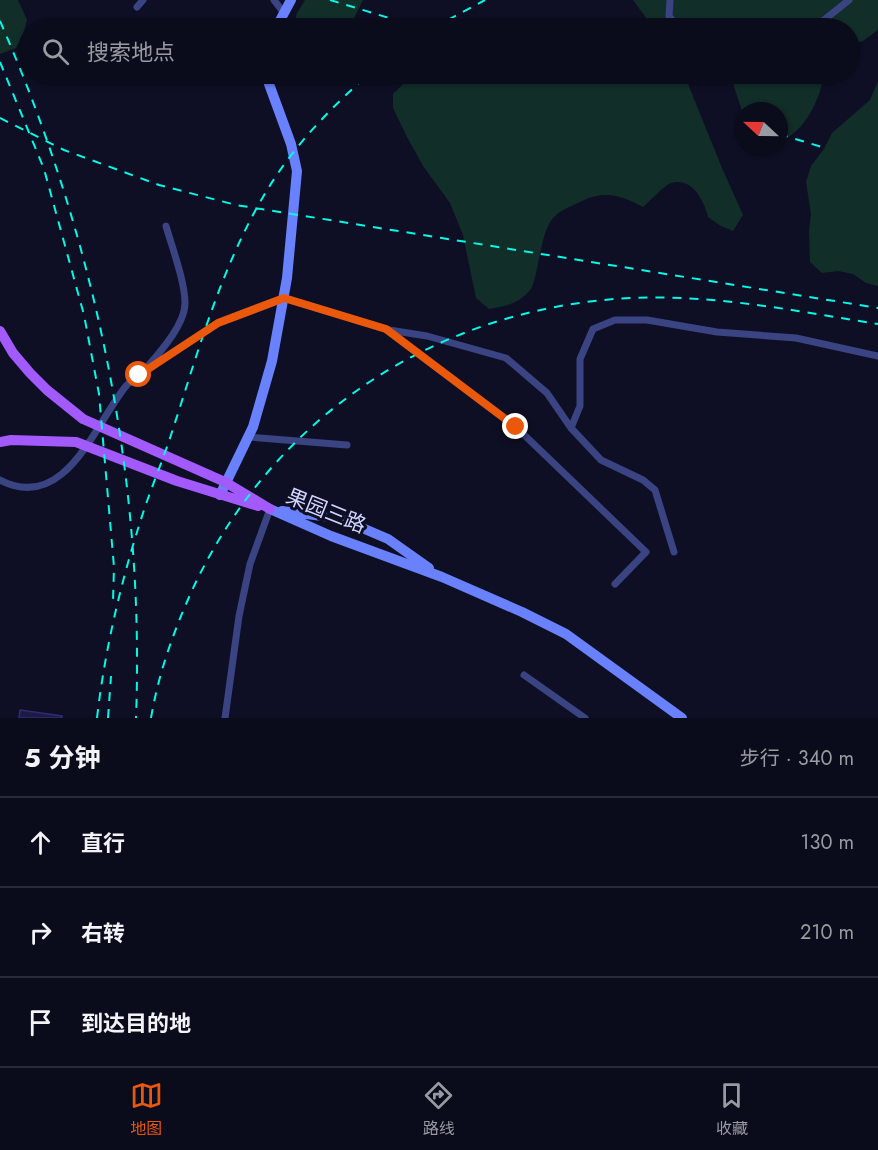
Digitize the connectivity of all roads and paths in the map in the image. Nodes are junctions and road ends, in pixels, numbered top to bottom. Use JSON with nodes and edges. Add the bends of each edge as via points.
{"nodes":[{"id":1,"x":143,"y":0,"type":"edge"},
{"id":2,"x":274,"y":0,"type":"edge"},
{"id":3,"x":291,"y":0,"type":"edge"},
{"id":4,"x":670,"y":0,"type":"edge"},
{"id":5,"x":849,"y":0,"type":"edge"},
{"id":6,"x":137,"y":7,"type":"dead end"},
{"id":7,"x":284,"y":13,"type":"junction"},
{"id":8,"x":281,"y":18,"type":"edge"},
{"id":9,"x":671,"y":18,"type":"edge"},
{"id":10,"x":826,"y":18,"type":"edge"},
{"id":11,"x":269,"y":84,"type":"edge"},
{"id":12,"x":166,"y":226,"type":"dead end"},
{"id":13,"x":386,"y":329,"type":"junction"},
{"id":14,"x":0,"y":331,"type":"edge"},
{"id":15,"x":878,"y":356,"type":"edge"},
{"id":16,"x":139,"y":375,"type":"junction"},
{"id":17,"x":571,"y":428,"type":"junction"},
{"id":18,"x":251,"y":432,"type":"junction"},
{"id":19,"x":0,"y":442,"type":"edge"},
{"id":20,"x":347,"y":445,"type":"dead end"},
{"id":21,"x":0,"y":480,"type":"edge"},
{"id":22,"x":225,"y":482,"type":"junction"},
{"id":23,"x":220,"y":495,"type":"junction"},
{"id":24,"x":270,"y":509,"type":"junction"},
{"id":25,"x":674,"y":552,"type":"dead end"},
{"id":26,"x":442,"y":577,"type":"junction"},
{"id":27,"x":615,"y":584,"type":"dead end"},
{"id":28,"x":524,"y":675,"type":"dead end"},
{"id":29,"x":225,"y":718,"type":"edge"},
{"id":30,"x":585,"y":718,"type":"edge"},
{"id":31,"x":682,"y":718,"type":"edge"}],
"edges":[{"from":1,"to":6,"type":"street"},
{"from":2,"to":7,"type":"street"},
{"from":3,"to":7,"type":"street"},
{"from":4,"to":9,"type":"street"},
{"from":5,"to":10,"type":"street"},
{"from":7,"to":8,"type":"street"},
{"from":11,"to":18,"type":"street","via":[[297,171],[286,278],[272,361]]},
{"from":12,"to":16,"type":"street","via":[[185,304],[177,327]]},
{"from":13,"to":16,"type":"street","via":[[284,298],[218,323]]},
{"from":13,"to":17,"type":"street","via":[[506,358],[547,393]]},
{"from":13,"to":27,"type":"street","via":[[516,427],[646,552]]},
{"from":14,"to":22,"type":"main road","via":[[30,373],[83,419]]},
{"from":15,"to":17,"type":"street","via":[[796,338],[717,333],[647,320],[615,320],[593,330],[580,360],[580,406]]},
{"from":16,"to":21,"type":"street","via":[[127,385],[74,464],[52,482],[27,488]]},
{"from":17,"to":25,"type":"street","via":[[601,460],[655,490]]},
{"from":18,"to":20,"type":"street"},
{"from":18,"to":22,"type":"street"},
{"from":19,"to":23,"type":"main road","via":[[76,442]]},
{"from":22,"to":23,"type":"street"},
{"from":22,"to":24,"type":"main road"},
{"from":23,"to":24,"type":"main road"},
{"from":24,"to":26,"type":"street","name":"果园三路"},
{"from":24,"to":26,"type":"street","name":"果园三路","via":[[339,518],[388,539]]},
{"from":24,"to":29,"type":"street","via":[[250,564]]},
{"from":26,"to":31,"type":"street","name":"果园三路","via":[[566,634]]},
{"from":28,"to":30,"type":"street"}]}
